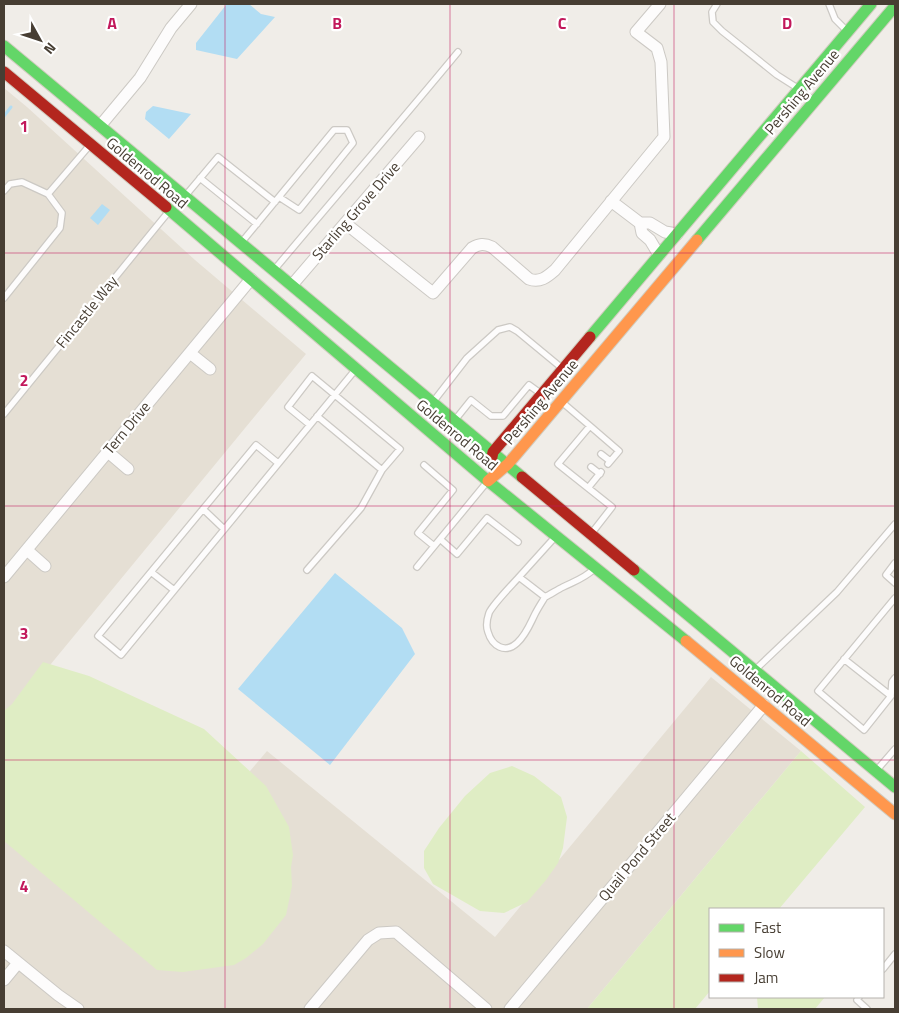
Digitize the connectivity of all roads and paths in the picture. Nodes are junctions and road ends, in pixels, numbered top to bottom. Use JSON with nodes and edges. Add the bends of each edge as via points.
{"nodes":[{"id":1,"x":191,"y":4,"type":"edge"},
{"id":2,"x":660,"y":4,"type":"edge"},
{"id":3,"x":717,"y":4,"type":"edge"},
{"id":4,"x":829,"y":4,"type":"edge"},
{"id":5,"x":871,"y":4,"type":"edge"},
{"id":6,"x":895,"y":6,"type":"edge"},
{"id":7,"x":848,"y":32,"type":"junction"},
{"id":8,"x":4,"y":46,"type":"edge"},
{"id":9,"x":458,"y":52,"type":"dead end"},
{"id":10,"x":4,"y":72,"type":"edge"},
{"id":11,"x":799,"y":89,"type":"junction"},
{"id":12,"x":814,"y":101,"type":"junction"},
{"id":13,"x":102,"y":128,"type":"junction"},
{"id":14,"x":419,"y":137,"type":"dead end"},
{"id":15,"x":90,"y":145,"type":"junction"},
{"id":16,"x":200,"y":178,"type":"junction"},
{"id":17,"x":4,"y":191,"type":"edge"},
{"id":18,"x":48,"y":194,"type":"junction"},
{"id":19,"x":185,"y":196,"type":"junction"},
{"id":20,"x":277,"y":199,"type":"junction"},
{"id":21,"x":612,"y":201,"type":"junction"},
{"id":22,"x":170,"y":210,"type":"junction"},
{"id":23,"x":345,"y":223,"type":"junction"},
{"id":24,"x":640,"y":223,"type":"junction"},
{"id":25,"x":258,"y":224,"type":"junction"},
{"id":26,"x":677,"y":234,"type":"junction"},
{"id":27,"x":242,"y":243,"type":"junction"},
{"id":28,"x":659,"y":255,"type":"junction"},
{"id":29,"x":274,"y":270,"type":"junction"},
{"id":30,"x":251,"y":279,"type":"junction"},
{"id":31,"x":292,"y":285,"type":"junction"},
{"id":32,"x":4,"y":298,"type":"edge"},
{"id":33,"x":190,"y":353,"type":"junction"},
{"id":34,"x":210,"y":369,"type":"dead end"},
{"id":35,"x":356,"y":369,"type":"junction"},
{"id":36,"x":563,"y":369,"type":"junction"},
{"id":37,"x":335,"y":394,"type":"junction"},
{"id":38,"x":542,"y":394,"type":"junction"},
{"id":39,"x":561,"y":401,"type":"junction"},
{"id":40,"x":433,"y":402,"type":"junction"},
{"id":41,"x":4,"y":414,"type":"edge"},
{"id":42,"x":317,"y":416,"type":"junction"},
{"id":43,"x":455,"y":420,"type":"junction"},
{"id":44,"x":310,"y":425,"type":"junction"},
{"id":45,"x":590,"y":426,"type":"junction"},
{"id":46,"x":581,"y":437,"type":"junction"},
{"id":47,"x":587,"y":442,"type":"dead end"},
{"id":48,"x":570,"y":450,"type":"junction"},
{"id":49,"x":108,"y":452,"type":"junction"},
{"id":50,"x":493,"y":452,"type":"junction"},
{"id":51,"x":601,"y":454,"type":"dead end"},
{"id":52,"x":577,"y":455,"type":"dead end"},
{"id":53,"x":278,"y":463,"type":"junction"},
{"id":54,"x":508,"y":464,"type":"junction"},
{"id":55,"x":424,"y":466,"type":"dead end"},
{"id":56,"x":591,"y":467,"type":"dead end"},
{"id":57,"x":128,"y":469,"type":"dead end"},
{"id":58,"x":382,"y":470,"type":"junction"},
{"id":59,"x":488,"y":481,"type":"junction"},
{"id":60,"x":588,"y":488,"type":"junction"},
{"id":61,"x":203,"y":509,"type":"junction"},
{"id":62,"x":895,"y":524,"type":"edge"},
{"id":63,"x":224,"y":529,"type":"junction"},
{"id":64,"x":591,"y":534,"type":"junction"},
{"id":65,"x":556,"y":535,"type":"junction"},
{"id":66,"x":440,"y":540,"type":"junction"},
{"id":67,"x":518,"y":542,"type":"dead end"},
{"id":68,"x":434,"y":546,"type":"junction"},
{"id":69,"x":26,"y":550,"type":"junction"},
{"id":70,"x":895,"y":563,"type":"edge"},
{"id":71,"x":46,"y":566,"type":"dead end"},
{"id":72,"x":417,"y":567,"type":"dead end"},
{"id":73,"x":596,"y":567,"type":"junction"},
{"id":74,"x":307,"y":570,"type":"dead end"},
{"id":75,"x":151,"y":572,"type":"junction"},
{"id":76,"x":4,"y":577,"type":"edge"},
{"id":77,"x":519,"y":577,"type":"junction"},
{"id":78,"x":895,"y":583,"type":"edge"},
{"id":79,"x":618,"y":585,"type":"junction"},
{"id":80,"x":174,"y":590,"type":"junction"},
{"id":81,"x":545,"y":597,"type":"junction"},
{"id":82,"x":895,"y":598,"type":"edge"},
{"id":83,"x":844,"y":659,"type":"junction"},
{"id":84,"x":754,"y":670,"type":"junction"},
{"id":85,"x":895,"y":678,"type":"edge"},
{"id":86,"x":890,"y":696,"type":"junction"},
{"id":87,"x":764,"y":705,"type":"junction"},
{"id":88,"x":895,"y":748,"type":"edge"},
{"id":89,"x":876,"y":771,"type":"junction"},
{"id":90,"x":895,"y":787,"type":"edge"},
{"id":91,"x":895,"y":793,"type":"edge"},
{"id":92,"x":880,"y":801,"type":"junction"},
{"id":93,"x":895,"y":804,"type":"edge"},
{"id":94,"x":895,"y":814,"type":"edge"},
{"id":95,"x":4,"y":950,"type":"edge"},
{"id":96,"x":895,"y":954,"type":"edge"},
{"id":97,"x":18,"y":963,"type":"junction"},
{"id":98,"x":884,"y":968,"type":"edge"},
{"id":99,"x":4,"y":980,"type":"edge"},
{"id":100,"x":858,"y":998,"type":"edge"},
{"id":101,"x":78,"y":1009,"type":"edge"},
{"id":102,"x":310,"y":1009,"type":"edge"},
{"id":103,"x":486,"y":1009,"type":"edge"},
{"id":104,"x":510,"y":1009,"type":"edge"},
{"id":105,"x":867,"y":1009,"type":"edge"}],
"edges":[{"from":1,"to":13,"type":"street"},
{"from":2,"to":21,"type":"street","via":[[636,32],[657,48],[661,62],[664,137]]},
{"from":3,"to":11,"type":"lane","via":[[712,12],[713,22]]},
{"from":4,"to":7,"type":"lane","via":[[835,19]]},
{"from":5,"to":7,"type":"main road","name":"Pershing Avenue"},
{"from":6,"to":12,"type":"main road","name":"Pershing Avenue"},
{"from":7,"to":11,"type":"main road","name":"Pershing Avenue"},
{"from":8,"to":13,"type":"main road","name":"Goldenrod Road"},
{"from":9,"to":29,"type":"lane"},
{"from":10,"to":15,"type":"main road","name":"Goldenrod Road"},
{"from":11,"to":12,"type":"lane"},
{"from":11,"to":26,"type":"main road","name":"Pershing Avenue"},
{"from":12,"to":39,"type":"main road","name":"Pershing Avenue"},
{"from":13,"to":15,"type":"street"},
{"from":13,"to":19,"type":"main road","name":"Goldenrod Road"},
{"from":14,"to":23,"type":"street","name":"Starling Grove Drive"},
{"from":15,"to":18,"type":"lane"},
{"from":15,"to":22,"type":"main road","name":"Goldenrod Road"},
{"from":16,"to":19,"type":"lane"},
{"from":16,"to":20,"type":"lane","via":[[218,156]]},
{"from":16,"to":25,"type":"lane"},
{"from":17,"to":18,"type":"lane","via":[[10,184],[22,182]]},
{"from":18,"to":32,"type":"lane","via":[[62,213],[60,228]]},
{"from":19,"to":27,"type":"main road","name":"Goldenrod Road"},
{"from":20,"to":20,"type":"lane","via":[[334,130],[347,130],[353,143],[299,210]]},
{"from":20,"to":25,"type":"lane"},
{"from":21,"to":23,"type":"street","via":[[545,278],[529,279],[492,247],[482,244],[472,248],[433,293]]},
{"from":21,"to":24,"type":"street"},
{"from":22,"to":30,"type":"main road","name":"Goldenrod Road"},
{"from":22,"to":41,"type":"lane","name":"Fincastle Way"},
{"from":23,"to":31,"type":"street","name":"Starling Grove Drive"},
{"from":24,"to":26,"type":"street","via":[[650,223],[665,232]]},
{"from":24,"to":28,"type":"street","via":[[642,233]]},
{"from":25,"to":27,"type":"lane"},
{"from":26,"to":28,"type":"main road","name":"Pershing Avenue"},
{"from":27,"to":29,"type":"main road","name":"Goldenrod Road"},
{"from":28,"to":36,"type":"main road","name":"Pershing Avenue"},
{"from":29,"to":31,"type":"main road","name":"Goldenrod Road"},
{"from":30,"to":33,"type":"street","name":"Tern Drive"},
{"from":30,"to":35,"type":"main road","name":"Goldenrod Road"},
{"from":31,"to":40,"type":"main road","name":"Goldenrod Road"},
{"from":33,"to":34,"type":"street"},
{"from":33,"to":49,"type":"street","name":"Tern Drive"},
{"from":35,"to":37,"type":"lane"},
{"from":35,"to":59,"type":"main road","name":"Goldenrod Road"},
{"from":36,"to":38,"type":"main road","name":"Pershing Avenue"},
{"from":36,"to":40,"type":"lane","via":[[517,331],[510,327],[498,330],[467,358]]},
{"from":37,"to":42,"type":"lane"},
{"from":37,"to":44,"type":"lane","via":[[312,376],[288,407]]},
{"from":37,"to":58,"type":"lane","via":[[400,449]]},
{"from":38,"to":43,"type":"lane","via":[[529,385],[502,416],[491,416],[471,400]]},
{"from":38,"to":50,"type":"main road","name":"Pershing Avenue"},
{"from":39,"to":45,"type":"lane"},
{"from":39,"to":54,"type":"main road","name":"Pershing Avenue"},
{"from":40,"to":43,"type":"main road","name":"Goldenrod Road"},
{"from":42,"to":44,"type":"lane"},
{"from":42,"to":58,"type":"lane"},
{"from":43,"to":50,"type":"main road","name":"Goldenrod Road"},
{"from":44,"to":53,"type":"lane"},
{"from":45,"to":46,"type":"lane"},
{"from":45,"to":51,"type":"lane","via":[[619,451],[609,462]]},
{"from":46,"to":47,"type":"lane"},
{"from":46,"to":48,"type":"lane"},
{"from":48,"to":52,"type":"lane"},
{"from":48,"to":60,"type":"lane","via":[[558,464]]},
{"from":49,"to":57,"type":"street"},
{"from":49,"to":69,"type":"street","name":"Tern Drive"},
{"from":50,"to":54,"type":"main road","name":"Goldenrod Road"},
{"from":50,"to":59,"type":"main road","name":"Pershing Avenue"},
{"from":53,"to":61,"type":"lane","via":[[256,445]]},
{"from":53,"to":63,"type":"lane"},
{"from":54,"to":59,"type":"main road","name":"Pershing Avenue"},
{"from":54,"to":64,"type":"main road","name":"Goldenrod Road"},
{"from":55,"to":68,"type":"lane","via":[[453,490],[418,533]]},
{"from":56,"to":60,"type":"lane","via":[[600,473]]},
{"from":58,"to":74,"type":"lane","via":[[361,508]]},
{"from":59,"to":65,"type":"main road","name":"Goldenrod Road"},
{"from":59,"to":66,"type":"lane"},
{"from":60,"to":64,"type":"lane","via":[[612,507]]},
{"from":61,"to":63,"type":"lane"},
{"from":61,"to":75,"type":"lane"},
{"from":62,"to":84,"type":"lane","via":[[837,592]]},
{"from":63,"to":80,"type":"lane"},
{"from":64,"to":84,"type":"main road","name":"Goldenrod Road"},
{"from":65,"to":73,"type":"main road","name":"Goldenrod Road"},
{"from":65,"to":77,"type":"lane"},
{"from":66,"to":67,"type":"lane","via":[[457,554],[487,518]]},
{"from":66,"to":68,"type":"lane"},
{"from":68,"to":72,"type":"lane"},
{"from":69,"to":71,"type":"street"},
{"from":69,"to":76,"type":"street","name":"Tern Drive"},
{"from":70,"to":78,"type":"lane","via":[[886,575]]},
{"from":73,"to":79,"type":"main road","name":"Goldenrod Road"},
{"from":73,"to":81,"type":"lane","via":[[581,580]]},
{"from":75,"to":80,"type":"lane"},
{"from":75,"to":80,"type":"lane","via":[[98,636],[121,655]]},
{"from":77,"to":81,"type":"lane"},
{"from":77,"to":81,"type":"lane","via":[[490,611],[487,631],[493,643],[502,649],[509,649],[517,643],[530,627]]},
{"from":79,"to":84,"type":"main road","via":[[646,596],[737,671]]},
{"from":79,"to":87,"type":"main road","name":"Goldenrod Road"},
{"from":82,"to":83,"type":"lane"},
{"from":83,"to":86,"type":"lane"},
{"from":83,"to":86,"type":"lane","via":[[818,690],[864,730]]},
{"from":84,"to":89,"type":"main road","name":"Goldenrod Road"},
{"from":85,"to":86,"type":"lane"},
{"from":87,"to":91,"type":"main road","via":[[778,703],[788,706]]},
{"from":87,"to":92,"type":"main road","name":"Goldenrod Road"},
{"from":87,"to":104,"type":"street","name":"Quail Pond Street"},
{"from":88,"to":89,"type":"lane"},
{"from":89,"to":90,"type":"main road","name":"Goldenrod Road"},
{"from":92,"to":93,"type":"main road"},
{"from":92,"to":94,"type":"main road","name":"Goldenrod Road"},
{"from":95,"to":97,"type":"street"},
{"from":96,"to":98,"type":"lane"},
{"from":97,"to":99,"type":"street"},
{"from":97,"to":101,"type":"street"},
{"from":100,"to":105,"type":"lane"},
{"from":102,"to":103,"type":"street","via":[[368,940],[379,933],[396,932]]}]}
